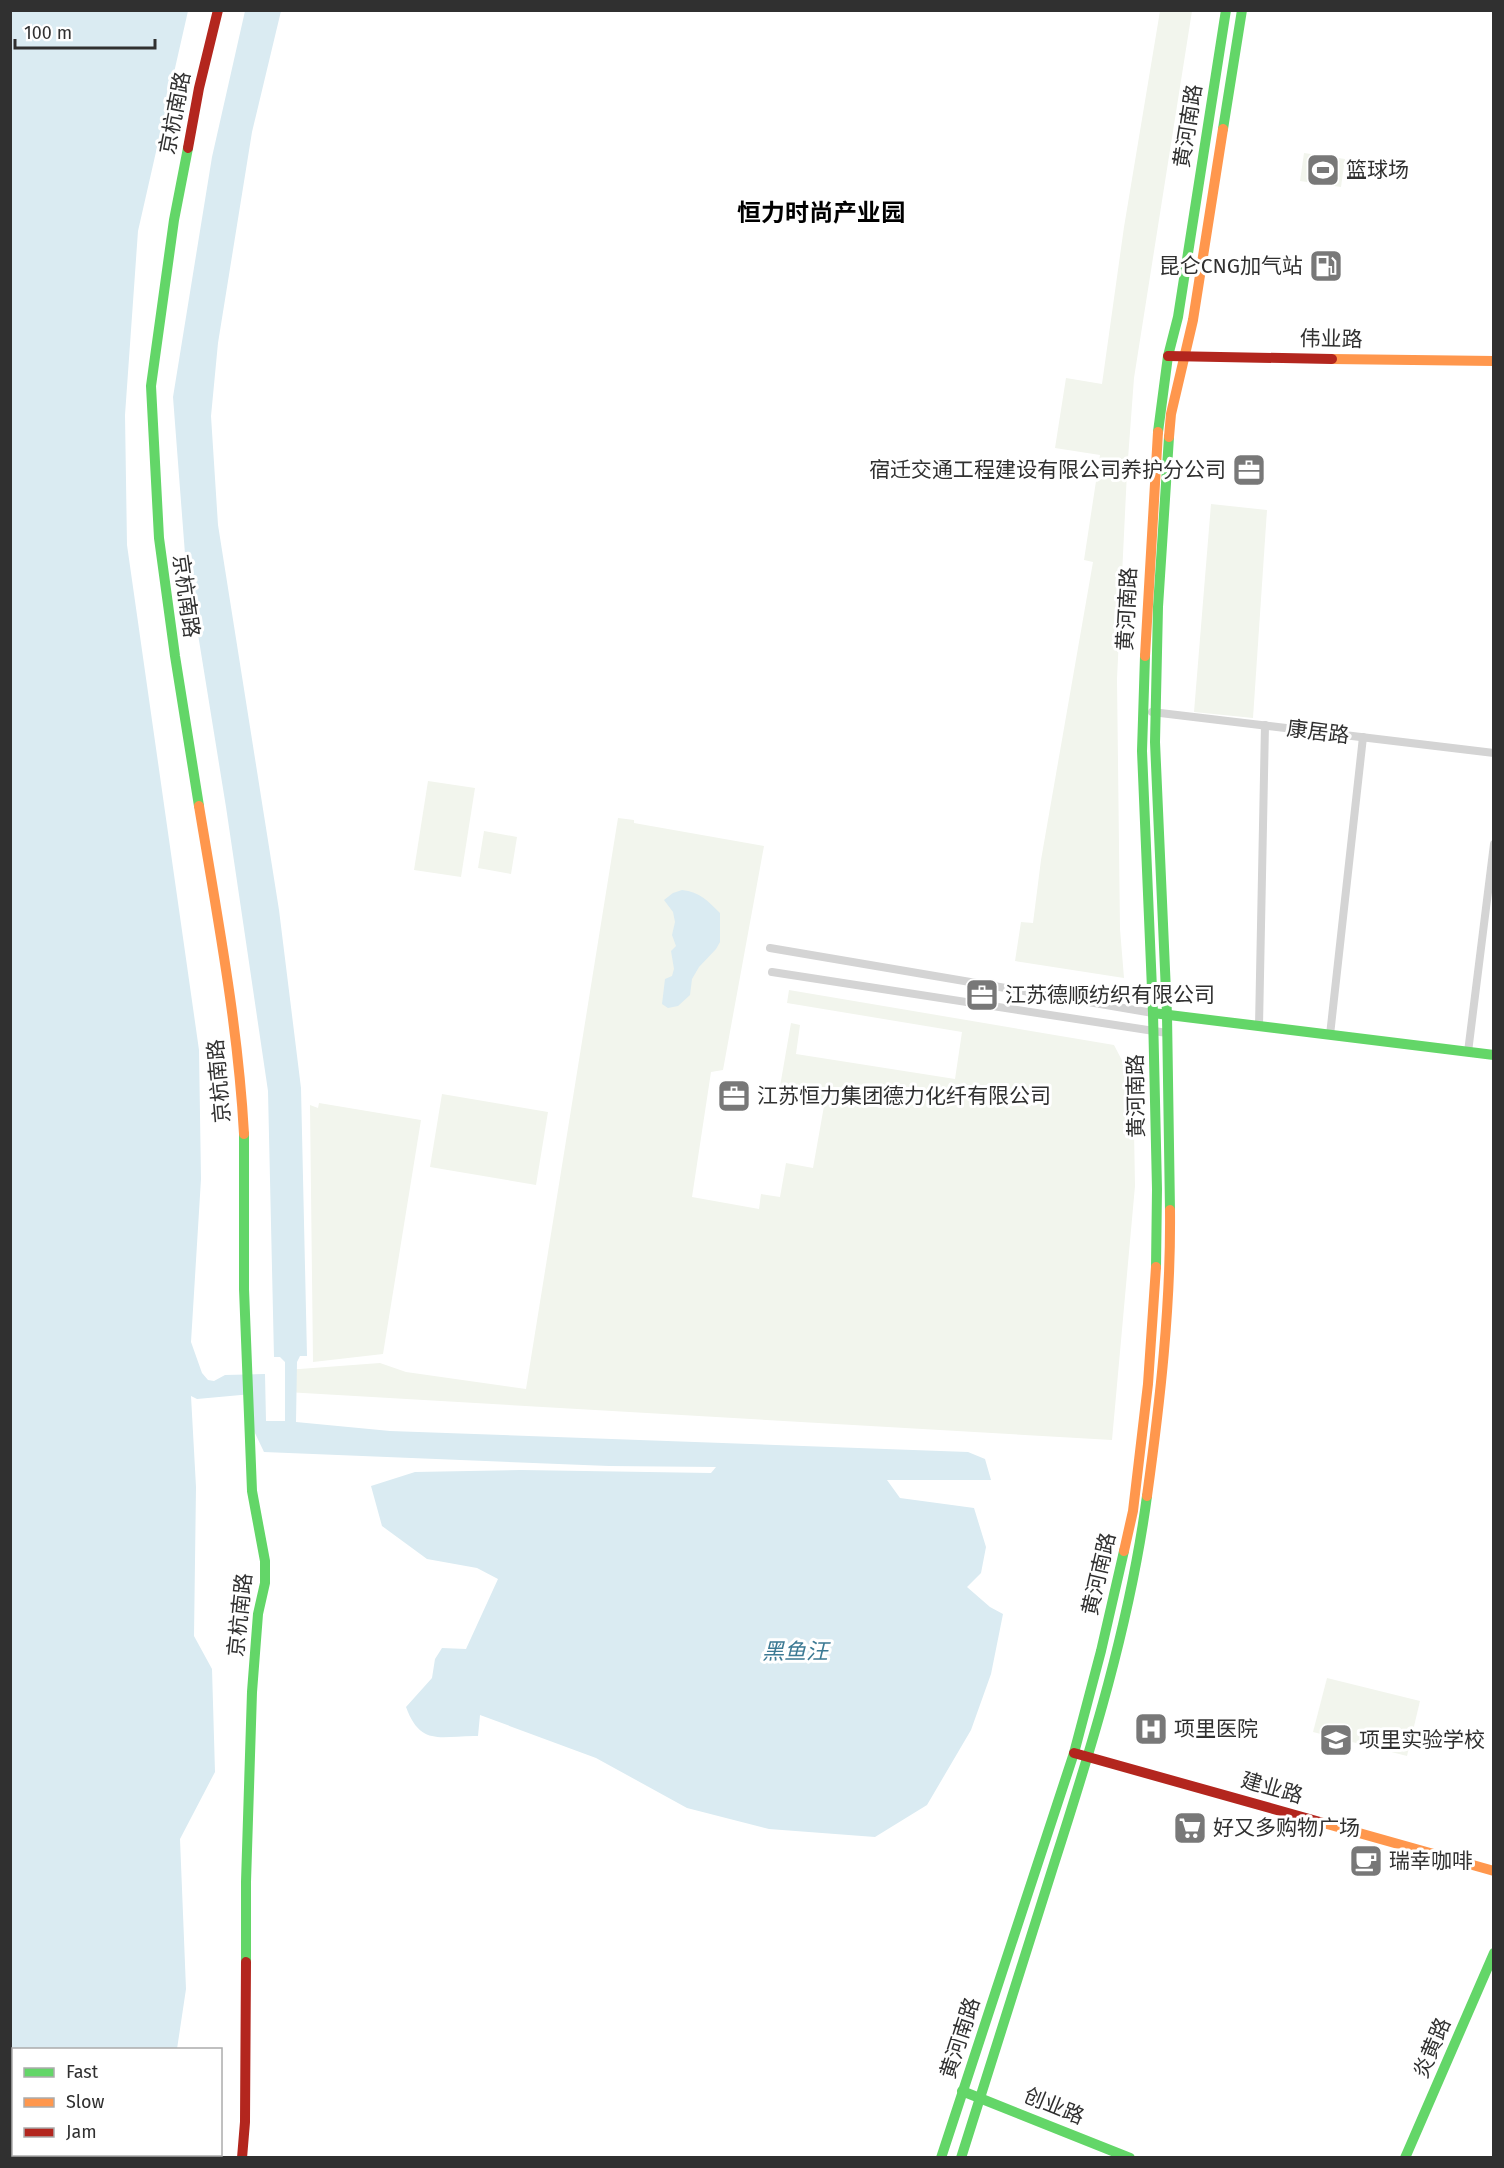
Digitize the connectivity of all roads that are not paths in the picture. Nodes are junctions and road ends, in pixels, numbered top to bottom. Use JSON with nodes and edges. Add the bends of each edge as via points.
{"nodes":[{"id":1,"x":218,"y":10,"type":"edge"},
{"id":2,"x":1226,"y":10,"type":"edge"},
{"id":3,"x":1242,"y":10,"type":"edge"},
{"id":4,"x":1168,"y":356,"type":"junction"},
{"id":5,"x":1183,"y":357,"type":"junction"},
{"id":6,"x":1494,"y":361,"type":"edge"},
{"id":7,"x":1142,"y":711,"type":"junction"},
{"id":8,"x":1155,"y":712,"type":"junction"},
{"id":9,"x":1265,"y":725,"type":"junction"},
{"id":10,"x":1363,"y":737,"type":"junction"},
{"id":11,"x":1494,"y":753,"type":"edge"},
{"id":12,"x":1494,"y":843,"type":"edge"},
{"id":13,"x":770,"y":948,"type":"dead end"},
{"id":14,"x":772,"y":972,"type":"dead end"},
{"id":15,"x":1154,"y":1013,"type":"junction"},
{"id":16,"x":1167,"y":1015,"type":"junction"},
{"id":17,"x":1259,"y":1026,"type":"junction"},
{"id":18,"x":1154,"y":1031,"type":"junction"},
{"id":19,"x":1167,"y":1033,"type":"junction"},
{"id":20,"x":1330,"y":1035,"type":"junction"},
{"id":21,"x":1468,"y":1052,"type":"junction"},
{"id":22,"x":1494,"y":1055,"type":"edge"},
{"id":23,"x":1074,"y":1753,"type":"junction"},
{"id":24,"x":1088,"y":1757,"type":"junction"},
{"id":25,"x":1494,"y":1871,"type":"edge"},
{"id":26,"x":1494,"y":1953,"type":"edge"},
{"id":27,"x":962,"y":2091,"type":"junction"},
{"id":28,"x":980,"y":2098,"type":"junction"},
{"id":29,"x":242,"y":2157,"type":"edge"},
{"id":30,"x":941,"y":2157,"type":"edge"},
{"id":31,"x":961,"y":2157,"type":"edge"},
{"id":32,"x":1130,"y":2157,"type":"edge"},
{"id":33,"x":1406,"y":2157,"type":"edge"}],
"edges":[{"from":1,"to":29,"type":"main road","name":"京杭南路","via":[[174,220],[151,386],[159,538],[231,1003],[243,1106],[244,1289],[252,1491],[265,1561],[265,1583],[258,1614],[252,1692],[246,1882],[246,2122]]},
{"from":2,"to":4,"type":"main road","name":"黄河南路","via":[[1178,317]]},
{"from":3,"to":5,"type":"main road","name":"黄河南路","via":[[1193,320]]},
{"from":4,"to":5,"type":"main road","name":"伟业路"},
{"from":4,"to":7,"type":"main road","name":"黄河南路","via":[[1154,482]]},
{"from":5,"to":6,"type":"main road","name":"伟业路"},
{"from":5,"to":8,"type":"main road","name":"黄河南路","via":[[1171,414],[1164,494]]},
{"from":7,"to":8,"type":"street","name":"康居路"},
{"from":7,"to":15,"type":"main road","name":"黄河南路"},
{"from":8,"to":9,"type":"street","name":"康居路"},
{"from":8,"to":16,"type":"main road","name":"黄河南路"},
{"from":9,"to":10,"type":"street","name":"康居路"},
{"from":9,"to":17,"type":"street"},
{"from":10,"to":11,"type":"street","name":"康居路"},
{"from":10,"to":20,"type":"street"},
{"from":12,"to":21,"type":"street"},
{"from":13,"to":15,"type":"street"},
{"from":14,"to":18,"type":"street"},
{"from":15,"to":16,"type":"main road"},
{"from":15,"to":18,"type":"main road","name":"黄河南路"},
{"from":16,"to":17,"type":"main road"},
{"from":16,"to":19,"type":"main road","name":"黄河南路"},
{"from":17,"to":20,"type":"main road"},
{"from":18,"to":19,"type":"street"},
{"from":18,"to":23,"type":"main road","name":"黄河南路","via":[[1156,1259],[1148,1384],[1129,1530]]},
{"from":19,"to":24,"type":"main road","name":"黄河南路","via":[[1169,1288],[1157,1424],[1131,1587]]},
{"from":20,"to":21,"type":"main road"},
{"from":21,"to":22,"type":"main road"},
{"from":23,"to":24,"type":"main road","name":"建业路"},
{"from":23,"to":27,"type":"main road","name":"黄河南路"},
{"from":24,"to":25,"type":"main road","name":"建业路"},
{"from":24,"to":28,"type":"main road","name":"黄河南路"},
{"from":26,"to":33,"type":"main road","name":"炎黄路"},
{"from":27,"to":28,"type":"main road","name":"创业路"},
{"from":27,"to":30,"type":"main road","name":"黄河南路"},
{"from":28,"to":31,"type":"main road","name":"黄河南路"},
{"from":28,"to":32,"type":"main road","name":"创业路"}]}
